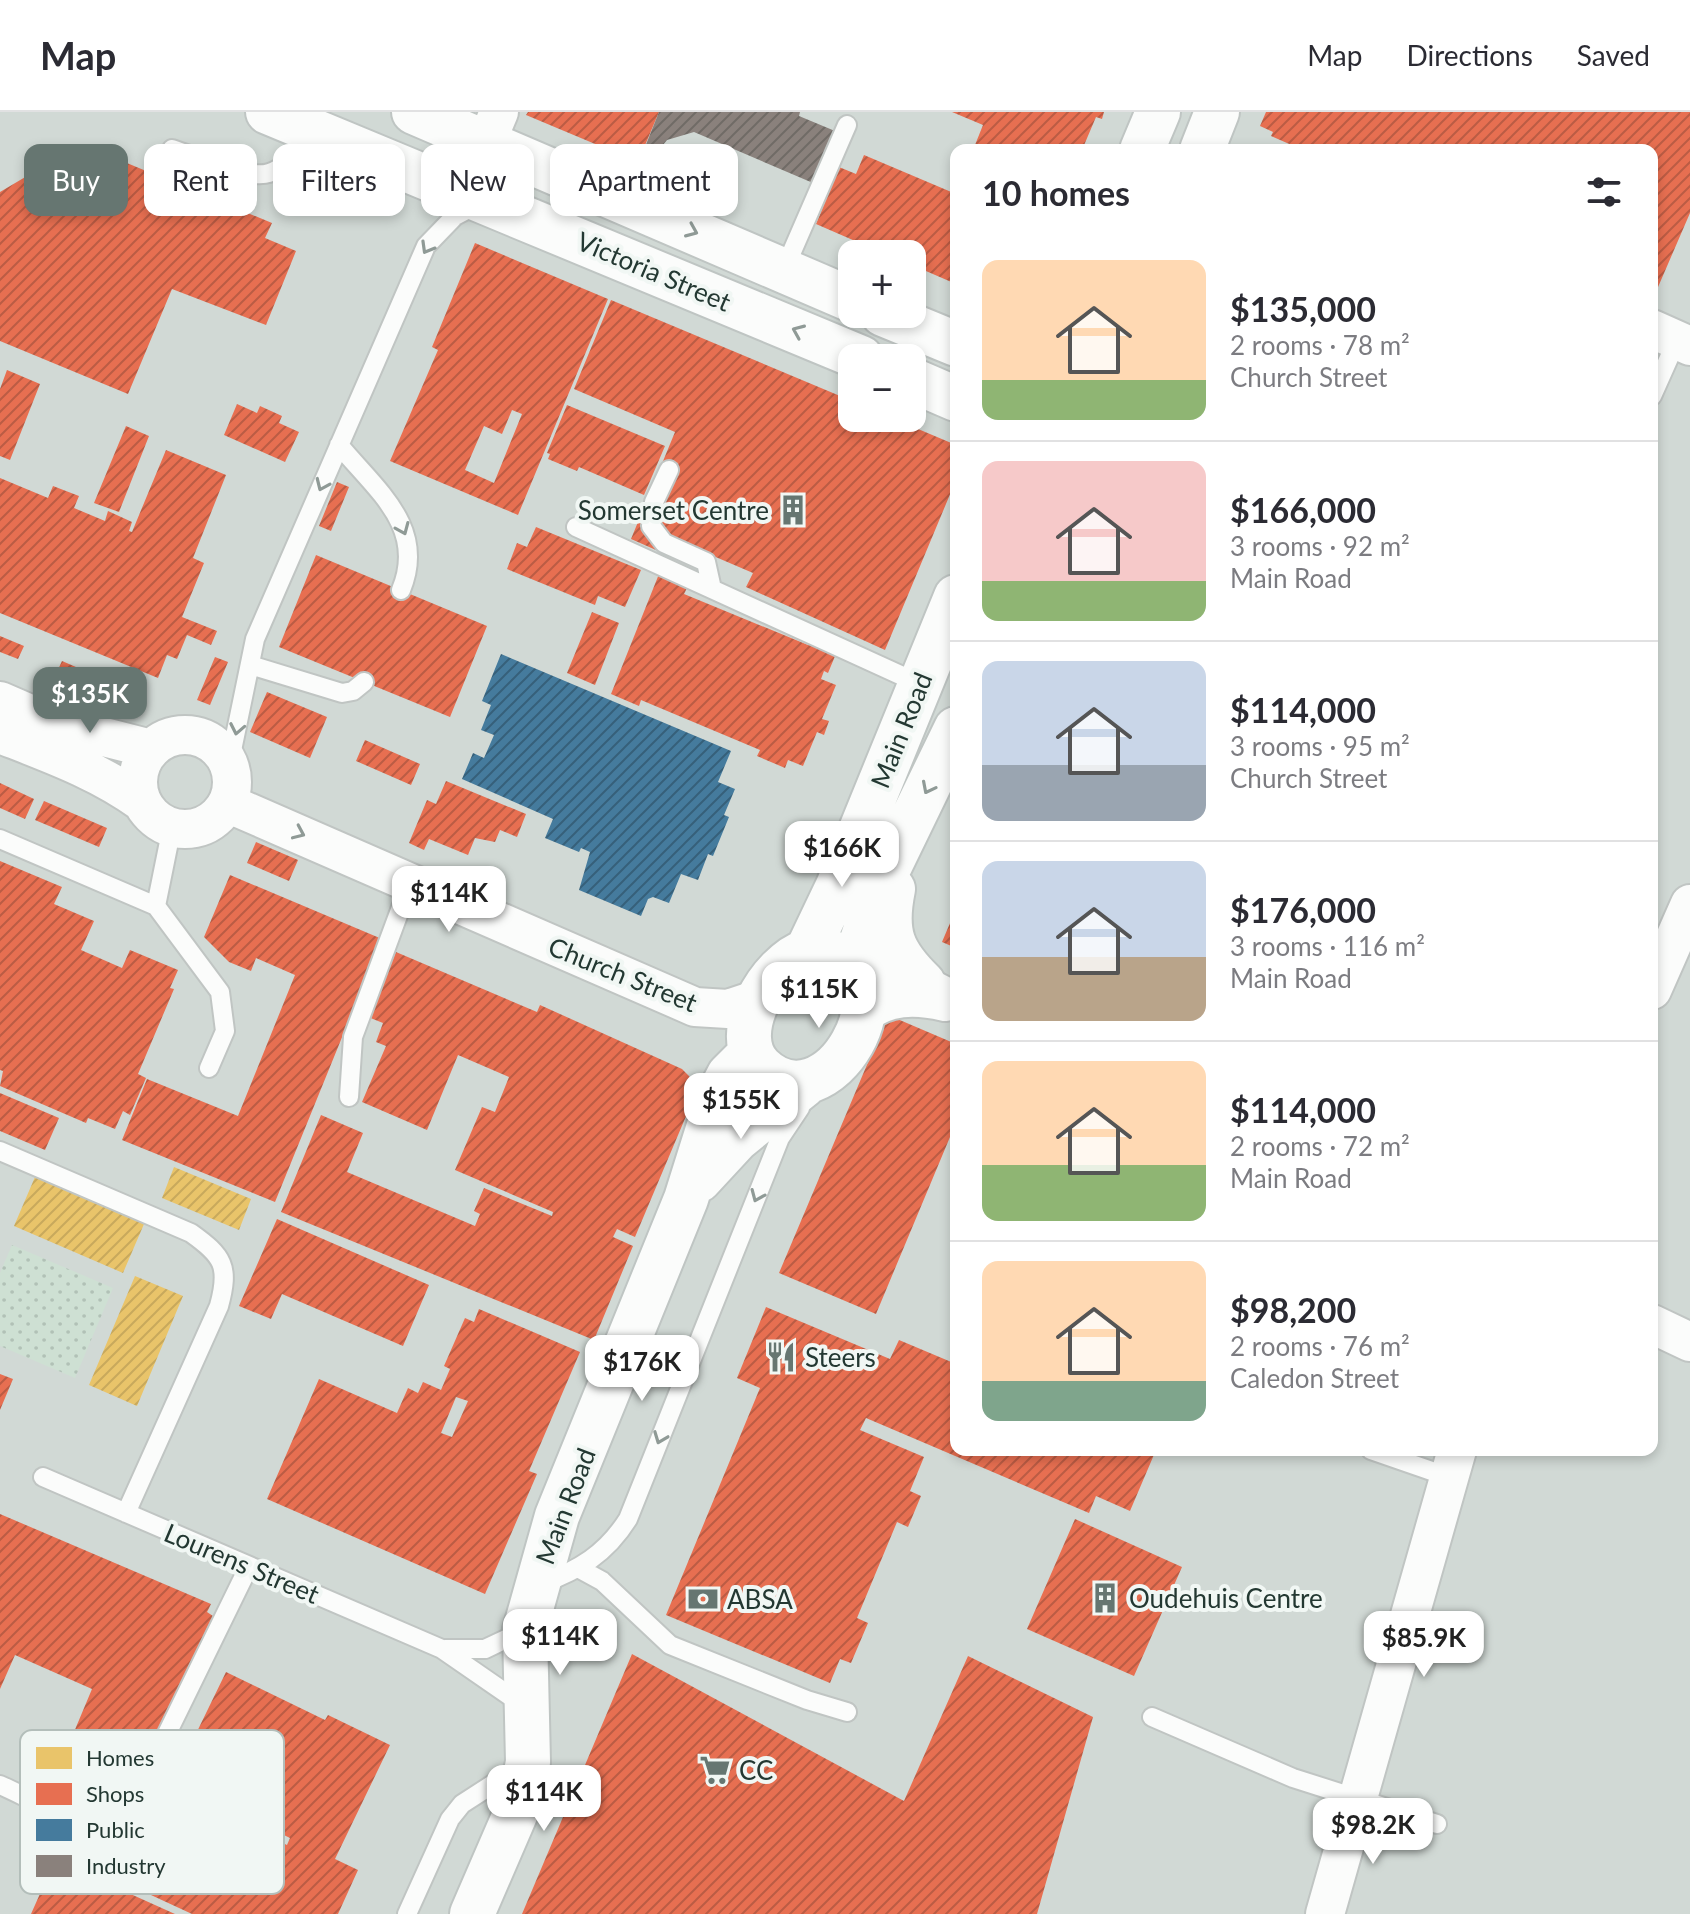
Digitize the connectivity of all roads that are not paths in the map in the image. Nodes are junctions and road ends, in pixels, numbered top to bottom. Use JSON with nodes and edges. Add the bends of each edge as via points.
{"nodes":[{"id":1,"x":268,"y":112,"type":"edge"},
{"id":2,"x":414,"y":112,"type":"edge"},
{"id":3,"x":1158,"y":112,"type":"edge"},
{"id":4,"x":847,"y":125,"type":"dead end"},
{"id":5,"x":493,"y":128,"type":"edge"},
{"id":6,"x":316,"y":132,"type":"junction"},
{"id":7,"x":1145,"y":144,"type":"edge"},
{"id":8,"x":257,"y":173,"type":"edge"},
{"id":9,"x":421,"y":174,"type":"edge"},
{"id":10,"x":455,"y":216,"type":"edge"},
{"id":11,"x":523,"y":216,"type":"edge"},
{"id":12,"x":784,"y":270,"type":"junction"},
{"id":13,"x":838,"y":294,"type":"edge"},
{"id":14,"x":917,"y":328,"type":"edge"},
{"id":15,"x":1673,"y":338,"type":"edge"},
{"id":16,"x":950,"y":342,"type":"edge"},
{"id":17,"x":838,"y":348,"type":"edge"},
{"id":18,"x":1658,"y":379,"type":"edge"},
{"id":19,"x":926,"y":386,"type":"edge"},
{"id":20,"x":950,"y":396,"type":"edge"},
{"id":21,"x":339,"y":445,"type":"junction"},
{"id":22,"x":669,"y":470,"type":"dead end"},
{"id":23,"x":576,"y":527,"type":"dead end"},
{"id":24,"x":712,"y":589,"type":"junction"},
{"id":25,"x":401,"y":590,"type":"dead end"},
{"id":26,"x":950,"y":612,"type":"edge"},
{"id":27,"x":250,"y":665,"type":"junction"},
{"id":28,"x":364,"y":682,"type":"dead end"},
{"id":29,"x":920,"y":684,"type":"junction"},
{"id":30,"x":0,"y":701,"type":"edge"},
{"id":31,"x":0,"y":734,"type":"edge"},
{"id":32,"x":950,"y":746,"type":"edge"},
{"id":33,"x":151,"y":749,"type":"junction"},
{"id":34,"x":229,"y":765,"type":"junction"},
{"id":35,"x":143,"y":803,"type":"junction"},
{"id":36,"x":227,"y":803,"type":"junction"},
{"id":37,"x":172,"y":827,"type":"junction"},
{"id":38,"x":0,"y":839,"type":"edge"},
{"id":39,"x":902,"y":847,"type":"junction"},
{"id":40,"x":410,"y":883,"type":"junction"},
{"id":41,"x":1690,"y":904,"type":"edge"},
{"id":42,"x":156,"y":906,"type":"junction"},
{"id":43,"x":1663,"y":938,"type":"edge"},
{"id":44,"x":807,"y":951,"type":"junction"},
{"id":45,"x":1658,"y":962,"type":"edge"},
{"id":46,"x":855,"y":966,"type":"junction"},
{"id":47,"x":945,"y":996,"type":"edge"},
{"id":48,"x":758,"y":999,"type":"junction"},
{"id":49,"x":862,"y":1015,"type":"junction"},
{"id":50,"x":751,"y":1053,"type":"junction"},
{"id":51,"x":209,"y":1068,"type":"dead end"},
{"id":52,"x":812,"y":1082,"type":"junction"},
{"id":53,"x":349,"y":1097,"type":"dead end"},
{"id":54,"x":0,"y":1151,"type":"edge"},
{"id":55,"x":686,"y":1199,"type":"junction"},
{"id":56,"x":1658,"y":1327,"type":"edge"},
{"id":57,"x":1690,"y":1342,"type":"edge"},
{"id":58,"x":1409,"y":1456,"type":"edge"},
{"id":59,"x":1453,"y":1463,"type":"edge"},
{"id":60,"x":43,"y":1477,"type":"dead end"},
{"id":61,"x":126,"y":1513,"type":"junction"},
{"id":62,"x":249,"y":1566,"type":"junction"},
{"id":63,"x":580,"y":1569,"type":"junction"},
{"id":64,"x":536,"y":1585,"type":"junction"},
{"id":65,"x":525,"y":1630,"type":"junction"},
{"id":66,"x":442,"y":1649,"type":"junction"},
{"id":67,"x":526,"y":1706,"type":"junction"},
{"id":68,"x":847,"y":1712,"type":"dead end"},
{"id":69,"x":1152,"y":1717,"type":"dead end"},
{"id":70,"x":169,"y":1730,"type":"edge"},
{"id":71,"x":528,"y":1762,"type":"junction"},
{"id":72,"x":0,"y":1785,"type":"edge"},
{"id":73,"x":20,"y":1794,"type":"edge"},
{"id":74,"x":1359,"y":1800,"type":"junction"},
{"id":75,"x":1437,"y":1824,"type":"dead end"},
{"id":76,"x":407,"y":1914,"type":"edge"},
{"id":77,"x":472,"y":1914,"type":"edge"},
{"id":78,"x":1325,"y":1914,"type":"edge"}],
"edges":[{"from":1,"to":6,"type":"main road","name":"Victoria Street"},
{"from":2,"to":5,"type":"main road","name":"Victoria Street"},
{"from":3,"to":7,"type":"main road"},
{"from":4,"to":12,"type":"lane"},
{"from":5,"to":12,"type":"main road","name":"Victoria Street","one_way":true},
{"from":6,"to":8,"type":"lane","via":[[290,161],[267,174]]},
{"from":6,"to":9,"type":"main road","name":"Victoria Street"},
{"from":10,"to":21,"type":"lane","one_way":true,"via":[[426,246]]},
{"from":17,"to":11,"type":"main road","name":"Victoria Street","one_way":true},
{"from":12,"to":13,"type":"main road","name":"Victoria Street"},
{"from":14,"to":16,"type":"main road"},
{"from":15,"to":18,"type":"lane"},
{"from":19,"to":20,"type":"main road"},
{"from":21,"to":25,"type":"lane","one_way":true,"via":[[406,533],[410,563]]},
{"from":21,"to":27,"type":"lane","one_way":true,"via":[[255,639]]},
{"from":22,"to":24,"type":"lane","via":[[654,502],[651,526],[664,543],[706,562]]},
{"from":23,"to":24,"type":"lane"},
{"from":24,"to":29,"type":"lane"},
{"from":26,"to":29,"type":"main road","name":"Main Road"},
{"from":27,"to":28,"type":"lane","via":[[342,693]]},
{"from":27,"to":34,"type":"lane","one_way":true},
{"from":29,"to":44,"type":"main road","name":"Main Road"},
{"from":30,"to":33,"type":"street","via":[[77,731]]},
{"from":31,"to":35,"type":"street","via":[[84,766]]},
{"from":32,"to":39,"type":"main road","name":"Main Road","one_way":true},
{"from":33,"to":34,"type":"street","via":[[166,738],[195,735],[219,749]]},
{"from":33,"to":35,"type":"street","via":[[138,775]]},
{"from":34,"to":36,"type":"street"},
{"from":35,"to":37,"type":"street"},
{"from":36,"to":37,"type":"street","via":[[200,827]]},
{"from":36,"to":40,"type":"street","name":"Church Street","one_way":true},
{"from":37,"to":42,"type":"lane"},
{"from":38,"to":42,"type":"lane"},
{"from":39,"to":46,"type":"main road","name":"Main Road","via":[[871,909]]},
{"from":39,"to":47,"type":"main road","via":[[891,895],[890,931],[897,955]]},
{"from":40,"to":48,"type":"street","name":"Church Street","via":[[695,1007],[728,1009]]},
{"from":40,"to":53,"type":"lane","via":[[353,1037]]},
{"from":41,"to":43,"type":"street"},
{"from":42,"to":51,"type":"lane","via":[[220,992],[225,1031]]},
{"from":43,"to":45,"type":"street"},
{"from":44,"to":46,"type":"main road","via":[[840,954]]},
{"from":44,"to":48,"type":"main road"},
{"from":46,"to":47,"type":"street","via":[[883,967]]},
{"from":46,"to":49,"type":"main road","via":[[865,990]]},
{"from":47,"to":49,"type":"street","via":[[894,998]]},
{"from":48,"to":50,"type":"main road","via":[[749,1030]]},
{"from":49,"to":52,"type":"main road","via":[[843,1055]]},
{"from":50,"to":52,"type":"main road","via":[[773,1076]]},
{"from":50,"to":55,"type":"main road","name":"Main Road","via":[[719,1094]]},
{"from":52,"to":55,"type":"main road","name":"Main Road","via":[[721,1153]]},
{"from":52,"to":63,"type":"lane","one_way":true,"via":[[780,1138],[628,1519],[615,1540]]},
{"from":54,"to":61,"type":"lane","via":[[191,1233],[212,1248],[225,1270],[219,1306]]},
{"from":55,"to":64,"type":"main road","name":"Main Road","via":[[557,1516]]},
{"from":56,"to":57,"type":"street"},
{"from":58,"to":59,"type":"lane"},
{"from":59,"to":74,"type":"street"},
{"from":60,"to":61,"type":"lane","name":"Lourens Street"},
{"from":61,"to":62,"type":"lane","name":"Lourens Street"},
{"from":62,"to":66,"type":"lane","name":"Lourens Street"},
{"from":62,"to":70,"type":"lane"},
{"from":63,"to":64,"type":"lane"},
{"from":63,"to":68,"type":"lane","via":[[602,1581],[670,1645]]},
{"from":64,"to":65,"type":"main road","name":"Main Road"},
{"from":65,"to":66,"type":"lane","name":"Lourens Street","via":[[485,1649]]},
{"from":65,"to":67,"type":"main road","name":"Main Road"},
{"from":66,"to":67,"type":"lane","name":"Lourens Street"},
{"from":67,"to":71,"type":"main road","name":"Main Road"},
{"from":69,"to":74,"type":"lane","via":[[1293,1778]]},
{"from":71,"to":76,"type":"lane","via":[[462,1804],[450,1819]]},
{"from":71,"to":77,"type":"main road","name":"Main Road","via":[[520,1803]]},
{"from":72,"to":73,"type":"lane"},
{"from":74,"to":75,"type":"lane"},
{"from":74,"to":78,"type":"street"}]}
